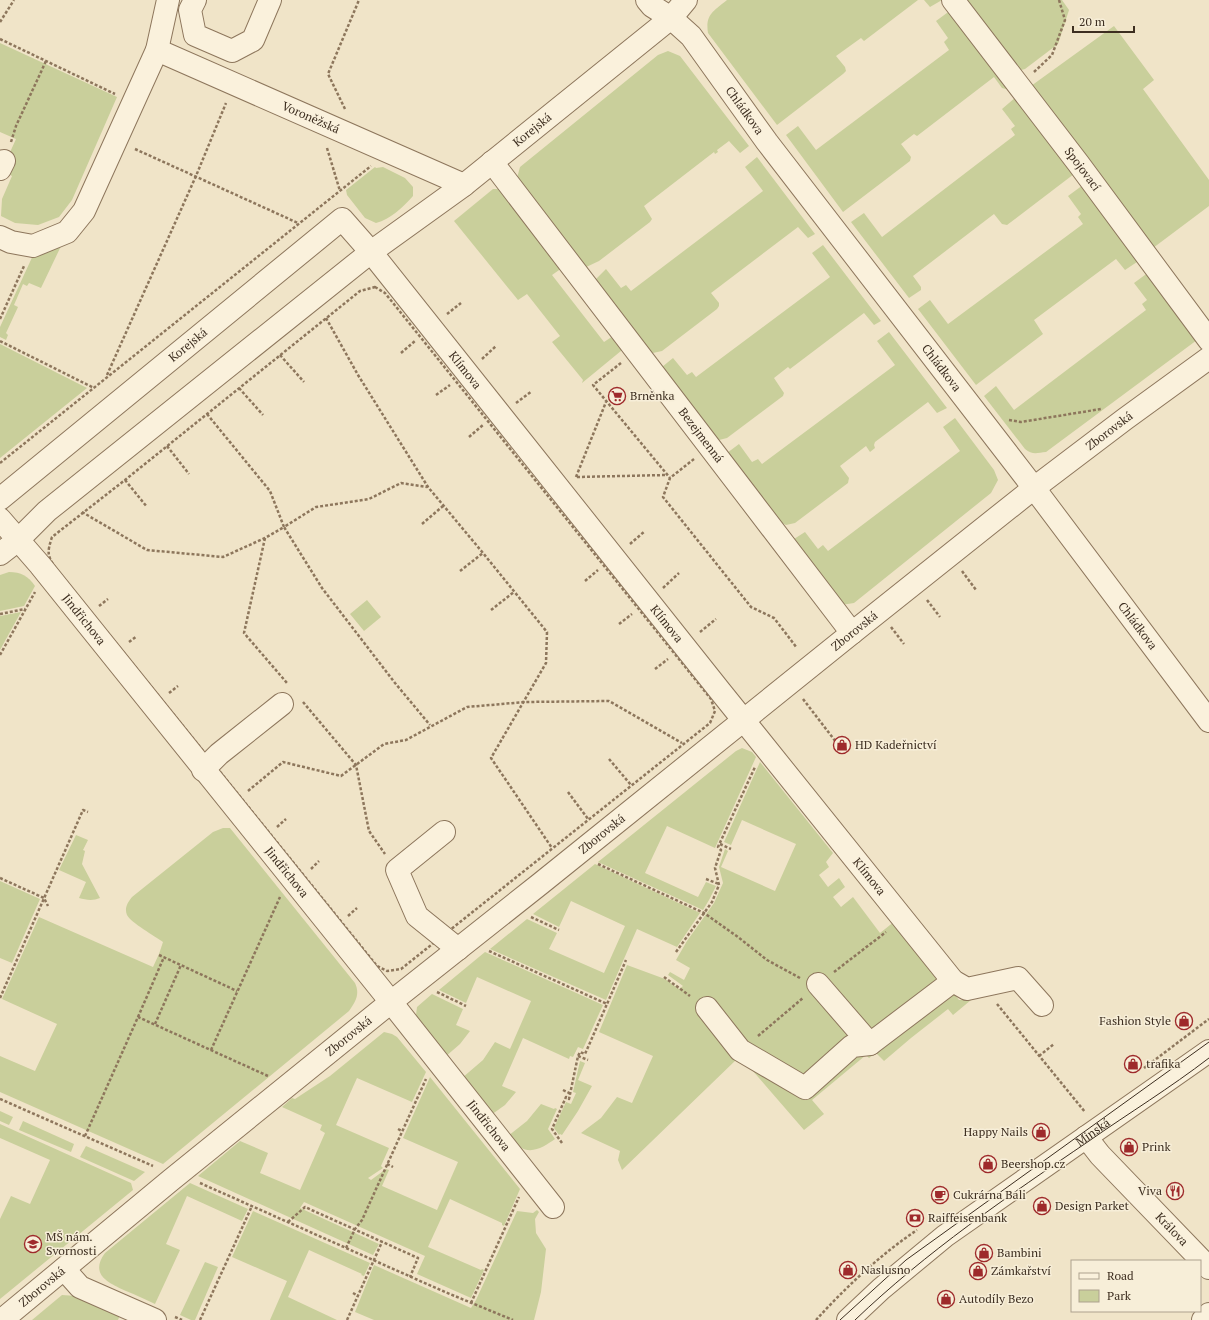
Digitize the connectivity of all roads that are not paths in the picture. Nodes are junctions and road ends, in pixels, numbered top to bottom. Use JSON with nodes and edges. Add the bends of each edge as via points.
{"nodes":[{"id":1,"x":168,"y":0,"type":"edge"},
{"id":2,"x":195,"y":0,"type":"edge"},
{"id":3,"x":270,"y":0,"type":"edge"},
{"id":4,"x":647,"y":0,"type":"edge"},
{"id":5,"x":686,"y":0,"type":"edge"},
{"id":6,"x":953,"y":0,"type":"edge"},
{"id":7,"x":671,"y":18,"type":"junction"},
{"id":8,"x":158,"y":50,"type":"junction"},
{"id":9,"x":492,"y":162,"type":"junction"},
{"id":10,"x":464,"y":185,"type":"junction"},
{"id":11,"x":0,"y":237,"type":"edge"},
{"id":12,"x":371,"y":252,"type":"junction"},
{"id":13,"x":1209,"y":340,"type":"edge"},
{"id":14,"x":1209,"y":358,"type":"edge"},
{"id":15,"x":1034,"y":488,"type":"junction"},
{"id":16,"x":0,"y":499,"type":"edge"},
{"id":17,"x":0,"y":519,"type":"edge"},
{"id":18,"x":18,"y":540,"type":"junction"},
{"id":19,"x":0,"y":554,"type":"edge"},
{"id":20,"x":852,"y":633,"type":"junction"},
{"id":21,"x":282,"y":704,"type":"dead end"},
{"id":22,"x":744,"y":721,"type":"junction"},
{"id":23,"x":1209,"y":721,"type":"edge"},
{"id":24,"x":207,"y":766,"type":"junction"},
{"id":25,"x":444,"y":832,"type":"dead end"},
{"id":26,"x":450,"y":943,"type":"junction"},
{"id":27,"x":818,"y":984,"type":"road end"},
{"id":28,"x":960,"y":985,"type":"junction"},
{"id":29,"x":391,"y":1002,"type":"junction"},
{"id":30,"x":1042,"y":1005,"type":"dead end"},
{"id":31,"x":707,"y":1008,"type":"road end"},
{"id":32,"x":870,"y":1044,"type":"junction"},
{"id":33,"x":1209,"y":1051,"type":"edge"},
{"id":34,"x":1086,"y":1137,"type":"junction"},
{"id":35,"x":553,"y":1207,"type":"dead end"},
{"id":36,"x":1209,"y":1268,"type":"edge"},
{"id":37,"x":64,"y":1269,"type":"junction"},
{"id":38,"x":1209,"y":1314,"type":"edge"},
{"id":39,"x":162,"y":1317,"type":"edge"},
{"id":40,"x":2,"y":1320,"type":"edge"},
{"id":41,"x":848,"y":1320,"type":"edge"},
{"id":42,"x":1203,"y":1320,"type":"edge"}],
"edges":[{"from":1,"to":8,"type":"street"},
{"from":2,"to":3,"type":"street","via":[[190,10],[195,35],[232,51],[254,40]]},
{"from":4,"to":7,"type":"street","name":"Chládkova"},
{"from":5,"to":7,"type":"street","name":"Korejská"},
{"from":6,"to":13,"type":"street","name":"Spojovací"},
{"from":7,"to":9,"type":"street","name":"Korejská"},
{"from":7,"to":15,"type":"street","name":"Chládkova","via":[[691,36],[767,142]]},
{"from":8,"to":10,"type":"street","name":"Voroněžská"},
{"from":8,"to":11,"type":"street","via":[[84,211],[67,232],[33,246]]},
{"from":9,"to":10,"type":"street","name":"Korejská"},
{"from":9,"to":20,"type":"street","name":"Bezejmenná"},
{"from":10,"to":12,"type":"street","name":"Korejská"},
{"from":12,"to":16,"type":"street","name":"Korejská","via":[[342,219]]},
{"from":12,"to":18,"type":"street","name":"Korejská","via":[[47,511]]},
{"from":12,"to":22,"type":"street","name":"Klímova"},
{"from":14,"to":15,"type":"street","name":"Zborovská"},
{"from":15,"to":20,"type":"street","name":"Zborovská"},
{"from":15,"to":23,"type":"street","name":"Chládkova"},
{"from":17,"to":18,"type":"street","name":"Jindřichova"},
{"from":18,"to":19,"type":"street","name":"Korejská"},
{"from":18,"to":24,"type":"street","name":"Jindřichova"},
{"from":20,"to":22,"type":"street","name":"Zborovská"},
{"from":21,"to":24,"type":"street"},
{"from":22,"to":26,"type":"street","name":"Zborovská"},
{"from":22,"to":28,"type":"street","name":"Klímova"},
{"from":24,"to":29,"type":"street","name":"Jindřichova"},
{"from":25,"to":26,"type":"street","via":[[397,870],[417,916]]},
{"from":26,"to":29,"type":"street","name":"Zborovská"},
{"from":27,"to":32,"type":"street"},
{"from":28,"to":30,"type":"street","via":[[1018,978]]},
{"from":28,"to":32,"type":"street"},
{"from":29,"to":35,"type":"street","name":"Jindřichova"},
{"from":29,"to":37,"type":"street","name":"Zborovská"},
{"from":31,"to":32,"type":"street","via":[[740,1050],[805,1088],[852,1046]]},
{"from":33,"to":34,"type":"street","name":"Minská"},
{"from":34,"to":36,"type":"street","name":"Králova","via":[[1100,1155]]},
{"from":34,"to":41,"type":"street","name":"Minská","via":[[945,1236]]},
{"from":37,"to":39,"type":"street","via":[[80,1287]]},
{"from":37,"to":40,"type":"street","name":"Zborovská"},
{"from":38,"to":42,"type":"street"}]}
